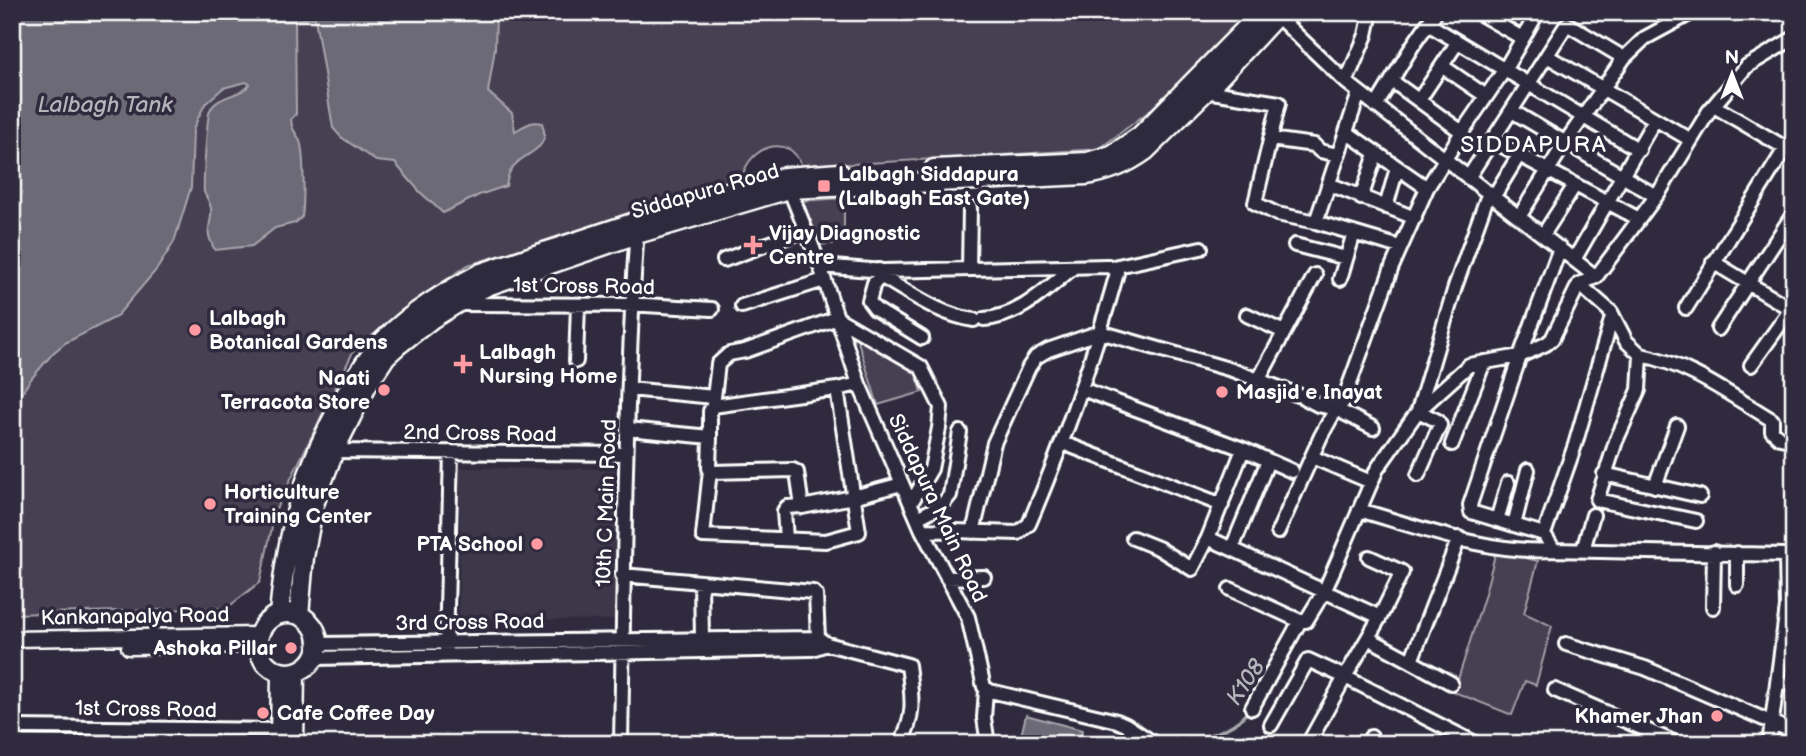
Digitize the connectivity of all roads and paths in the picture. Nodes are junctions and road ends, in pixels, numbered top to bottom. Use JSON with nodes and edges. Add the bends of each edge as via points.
{"nodes":[{"id":1,"x":1371,"y":12,"type":"edge"},
{"id":2,"x":1436,"y":12,"type":"edge"},
{"id":3,"x":1477,"y":12,"type":"edge"},
{"id":4,"x":1538,"y":12,"type":"edge"},
{"id":5,"x":1693,"y":12,"type":"edge"},
{"id":6,"x":1273,"y":14,"type":"edge"},
{"id":7,"x":1428,"y":24,"type":"junction"},
{"id":8,"x":1522,"y":38,"type":"junction"},
{"id":9,"x":1794,"y":38,"type":"edge"},
{"id":10,"x":1457,"y":43,"type":"junction"},
{"id":11,"x":1547,"y":56,"type":"junction"},
{"id":12,"x":1624,"y":58,"type":"junction"},
{"id":13,"x":1442,"y":66,"type":"junction"},
{"id":14,"x":1505,"y":69,"type":"junction"},
{"id":15,"x":1392,"y":81,"type":"junction"},
{"id":16,"x":1346,"y":82,"type":"junction"},
{"id":17,"x":1201,"y":85,"type":"junction"},
{"id":18,"x":1529,"y":85,"type":"junction"},
{"id":19,"x":1602,"y":89,"type":"junction"},
{"id":20,"x":1359,"y":93,"type":"junction"},
{"id":21,"x":1486,"y":96,"type":"junction"},
{"id":22,"x":1419,"y":100,"type":"junction"},
{"id":23,"x":1376,"y":106,"type":"junction"},
{"id":24,"x":1714,"y":106,"type":"junction"},
{"id":25,"x":1512,"y":111,"type":"junction"},
{"id":26,"x":1584,"y":118,"type":"junction"},
{"id":27,"x":1655,"y":119,"type":"junction"},
{"id":28,"x":1346,"y":132,"type":"junction"},
{"id":29,"x":1462,"y":132,"type":"junction"},
{"id":30,"x":1270,"y":139,"type":"junction"},
{"id":31,"x":1691,"y":140,"type":"junction"},
{"id":32,"x":1493,"y":141,"type":"junction"},
{"id":33,"x":1566,"y":143,"type":"junction"},
{"id":34,"x":1639,"y":150,"type":"junction"},
{"id":35,"x":1789,"y":151,"type":"edge"},
{"id":36,"x":1377,"y":154,"type":"junction"},
{"id":37,"x":1338,"y":155,"type":"junction"},
{"id":38,"x":1519,"y":156,"type":"junction"},
{"id":39,"x":1444,"y":159,"type":"junction"},
{"id":40,"x":1397,"y":168,"type":"junction"},
{"id":41,"x":1548,"y":171,"type":"junction"},
{"id":42,"x":1622,"y":177,"type":"junction"},
{"id":43,"x":1468,"y":178,"type":"junction"},
{"id":44,"x":787,"y":183,"type":"junction"},
{"id":45,"x":1329,"y":184,"type":"junction"},
{"id":46,"x":1575,"y":185,"type":"junction"},
{"id":47,"x":1427,"y":188,"type":"junction"},
{"id":48,"x":1492,"y":194,"type":"junction"},
{"id":49,"x":1656,"y":197,"type":"junction"},
{"id":50,"x":1361,"y":198,"type":"junction"},
{"id":51,"x":1606,"y":201,"type":"junction"},
{"id":52,"x":1386,"y":207,"type":"junction"},
{"id":53,"x":970,"y":208,"type":"dead end"},
{"id":54,"x":1794,"y":213,"type":"edge"},
{"id":55,"x":1520,"y":217,"type":"junction"},
{"id":56,"x":1415,"y":218,"type":"junction"},
{"id":57,"x":1639,"y":219,"type":"junction"},
{"id":58,"x":1316,"y":222,"type":"junction"},
{"id":59,"x":637,"y":227,"type":"junction"},
{"id":60,"x":806,"y":230,"type":"junction"},
{"id":61,"x":1354,"y":233,"type":"junction"},
{"id":62,"x":1543,"y":235,"type":"junction"},
{"id":63,"x":1295,"y":245,"type":"dead end"},
{"id":64,"x":1400,"y":247,"type":"junction"},
{"id":65,"x":1201,"y":248,"type":"dead end"},
{"id":66,"x":1560,"y":248,"type":"junction"},
{"id":67,"x":1346,"y":258,"type":"junction"},
{"id":68,"x":724,"y":260,"type":"dead end"},
{"id":69,"x":1574,"y":260,"type":"junction"},
{"id":70,"x":1713,"y":262,"type":"junction"},
{"id":71,"x":820,"y":266,"type":"junction"},
{"id":72,"x":1074,"y":267,"type":"junction"},
{"id":73,"x":1113,"y":267,"type":"junction"},
{"id":74,"x":969,"y":269,"type":"junction"},
{"id":75,"x":881,"y":274,"type":"junction"},
{"id":76,"x":1315,"y":275,"type":"dead end"},
{"id":77,"x":1596,"y":277,"type":"junction"},
{"id":78,"x":1340,"y":279,"type":"dead end"},
{"id":79,"x":824,"y":280,"type":"junction"},
{"id":80,"x":1747,"y":283,"type":"junction"},
{"id":81,"x":1579,"y":284,"type":"junction"},
{"id":82,"x":455,"y":304,"type":"junction"},
{"id":83,"x":578,"y":305,"type":"junction"},
{"id":84,"x":631,"y":306,"type":"junction"},
{"id":85,"x":742,"y":306,"type":"dead end"},
{"id":86,"x":1792,"y":307,"type":"edge"},
{"id":87,"x":1686,"y":308,"type":"dead end"},
{"id":88,"x":712,"y":309,"type":"dead end"},
{"id":89,"x":1611,"y":312,"type":"junction"},
{"id":90,"x":1247,"y":315,"type":"dead end"},
{"id":91,"x":837,"y":318,"type":"junction"},
{"id":92,"x":1718,"y":329,"type":"dead end"},
{"id":93,"x":1100,"y":332,"type":"junction"},
{"id":94,"x":1284,"y":332,"type":"junction"},
{"id":95,"x":922,"y":338,"type":"dead end"},
{"id":96,"x":1641,"y":355,"type":"junction"},
{"id":97,"x":1520,"y":356,"type":"junction"},
{"id":98,"x":576,"y":362,"type":"dead end"},
{"id":99,"x":1484,"y":362,"type":"junction"},
{"id":100,"x":1751,"y":365,"type":"dead end"},
{"id":101,"x":1259,"y":379,"type":"junction"},
{"id":102,"x":859,"y":384,"type":"junction"},
{"id":103,"x":629,"y":389,"type":"junction"},
{"id":104,"x":837,"y":389,"type":"junction"},
{"id":105,"x":1082,"y":389,"type":"junction"},
{"id":106,"x":714,"y":401,"type":"junction"},
{"id":107,"x":1336,"y":409,"type":"junction"},
{"id":108,"x":1419,"y":411,"type":"junction"},
{"id":109,"x":1677,"y":426,"type":"dead end"},
{"id":110,"x":1373,"y":428,"type":"dead end"},
{"id":111,"x":628,"y":429,"type":"junction"},
{"id":112,"x":960,"y":432,"type":"dead end"},
{"id":113,"x":710,"y":437,"type":"junction"},
{"id":114,"x":1794,"y":441,"type":"edge"},
{"id":115,"x":1063,"y":443,"type":"junction"},
{"id":116,"x":1452,"y":444,"type":"dead end"},
{"id":117,"x":334,"y":451,"type":"junction"},
{"id":118,"x":452,"y":452,"type":"junction"},
{"id":119,"x":1242,"y":452,"type":"dead end"},
{"id":120,"x":626,"y":454,"type":"junction"},
{"id":121,"x":1312,"y":457,"type":"junction"},
{"id":122,"x":1268,"y":461,"type":"dead end"},
{"id":123,"x":710,"y":470,"type":"junction"},
{"id":124,"x":1528,"y":470,"type":"dead end"},
{"id":125,"x":1292,"y":471,"type":"dead end"},
{"id":126,"x":1604,"y":474,"type":"junction"},
{"id":127,"x":1418,"y":475,"type":"dead end"},
{"id":128,"x":1371,"y":482,"type":"junction"},
{"id":129,"x":1508,"y":483,"type":"dead end"},
{"id":130,"x":902,"y":484,"type":"junction"},
{"id":131,"x":1654,"y":485,"type":"junction"},
{"id":132,"x":1700,"y":496,"type":"dead end"},
{"id":133,"x":853,"y":497,"type":"junction"},
{"id":134,"x":911,"y":503,"type":"junction"},
{"id":135,"x":1222,"y":505,"type":"junction"},
{"id":136,"x":801,"y":506,"type":"junction"},
{"id":137,"x":1359,"y":510,"type":"junction"},
{"id":138,"x":1593,"y":515,"type":"dead end"},
{"id":139,"x":1497,"y":520,"type":"junction"},
{"id":140,"x":1696,"y":521,"type":"dead end"},
{"id":141,"x":919,"y":524,"type":"junction"},
{"id":142,"x":1514,"y":525,"type":"junction"},
{"id":143,"x":973,"y":532,"type":"junction"},
{"id":144,"x":1278,"y":532,"type":"dead end"},
{"id":145,"x":1544,"y":534,"type":"junction"},
{"id":146,"x":1133,"y":538,"type":"dead end"},
{"id":147,"x":1208,"y":538,"type":"junction"},
{"id":148,"x":1459,"y":538,"type":"junction"},
{"id":149,"x":786,"y":539,"type":"junction"},
{"id":150,"x":1232,"y":548,"type":"junction"},
{"id":151,"x":1554,"y":551,"type":"junction"},
{"id":152,"x":1583,"y":551,"type":"junction"},
{"id":153,"x":1714,"y":552,"type":"junction"},
{"id":154,"x":1737,"y":553,"type":"junction"},
{"id":155,"x":1790,"y":554,"type":"edge"},
{"id":156,"x":1369,"y":556,"type":"dead end"},
{"id":157,"x":622,"y":575,"type":"junction"},
{"id":158,"x":984,"y":577,"type":"dead end"},
{"id":159,"x":947,"y":578,"type":"junction"},
{"id":160,"x":701,"y":582,"type":"junction"},
{"id":161,"x":1737,"y":585,"type":"dead end"},
{"id":162,"x":1230,"y":589,"type":"dead end"},
{"id":163,"x":1325,"y":590,"type":"junction"},
{"id":164,"x":1713,"y":607,"type":"dead end"},
{"id":165,"x":279,"y":614,"type":"junction"},
{"id":166,"x":299,"y":615,"type":"junction"},
{"id":167,"x":1380,"y":617,"type":"junction"},
{"id":168,"x":1300,"y":621,"type":"junction"},
{"id":169,"x":1789,"y":634,"type":"edge"},
{"id":170,"x":702,"y":638,"type":"junction"},
{"id":171,"x":1368,"y":638,"type":"junction"},
{"id":172,"x":12,"y":639,"type":"edge"},
{"id":173,"x":258,"y":640,"type":"junction"},
{"id":174,"x":823,"y":641,"type":"junction"},
{"id":175,"x":446,"y":642,"type":"junction"},
{"id":176,"x":1566,"y":644,"type":"dead end"},
{"id":177,"x":623,"y":645,"type":"junction"},
{"id":178,"x":12,"y":648,"type":"edge"},
{"id":179,"x":316,"y":651,"type":"junction"},
{"id":180,"x":446,"y":656,"type":"junction"},
{"id":181,"x":1411,"y":661,"type":"junction"},
{"id":182,"x":288,"y":673,"type":"junction"},
{"id":183,"x":1345,"y":677,"type":"junction"},
{"id":184,"x":1778,"y":682,"type":"junction"},
{"id":185,"x":1451,"y":683,"type":"dead end"},
{"id":186,"x":1794,"y":684,"type":"edge"},
{"id":187,"x":986,"y":690,"type":"junction"},
{"id":188,"x":1555,"y":690,"type":"dead end"},
{"id":189,"x":1252,"y":708,"type":"dead end"},
{"id":190,"x":1773,"y":723,"type":"junction"},
{"id":191,"x":1272,"y":725,"type":"dead end"},
{"id":192,"x":12,"y":727,"type":"edge"},
{"id":193,"x":1794,"y":732,"type":"edge"},
{"id":194,"x":280,"y":737,"type":"edge"},
{"id":195,"x":294,"y":744,"type":"edge"},
{"id":196,"x":621,"y":744,"type":"edge"},
{"id":197,"x":900,"y":744,"type":"edge"},
{"id":198,"x":988,"y":744,"type":"edge"},
{"id":199,"x":1155,"y":744,"type":"edge"},
{"id":200,"x":1308,"y":744,"type":"edge"},
{"id":201,"x":1477,"y":744,"type":"edge"},
{"id":202,"x":1678,"y":744,"type":"edge"},
{"id":203,"x":1769,"y":744,"type":"edge"}],
"edges":[{"from":1,"to":16,"type":"street"},
{"from":2,"to":7,"type":"street"},
{"from":3,"to":8,"type":"street"},
{"from":4,"to":8,"type":"street"},
{"from":5,"to":12,"type":"street","via":[[1646,38]]},
{"from":6,"to":16,"type":"street"},
{"from":6,"to":17,"type":"main road","name":"Siddapura Road"},
{"from":7,"to":10,"type":"street"},
{"from":7,"to":15,"type":"street"},
{"from":8,"to":14,"type":"street"},
{"from":9,"to":24,"type":"street","via":[[1747,66]]},
{"from":10,"to":13,"type":"street"},
{"from":10,"to":14,"type":"street"},
{"from":11,"to":12,"type":"street","via":[[1567,24]]},
{"from":11,"to":18,"type":"street"},
{"from":11,"to":19,"type":"street"},
{"from":12,"to":19,"type":"street"},
{"from":13,"to":21,"type":"street"},
{"from":13,"to":22,"type":"street"},
{"from":14,"to":18,"type":"street"},
{"from":14,"to":21,"type":"street"},
{"from":15,"to":22,"type":"street"},
{"from":15,"to":23,"type":"street"},
{"from":16,"to":20,"type":"street"},
{"from":17,"to":30,"type":"street","via":[[1279,103]]},
{"from":17,"to":44,"type":"main road","name":"Siddapura Road","via":[[1145,151],[1104,172]]},
{"from":18,"to":25,"type":"street"},
{"from":18,"to":26,"type":"street"},
{"from":19,"to":26,"type":"street"},
{"from":19,"to":27,"type":"street"},
{"from":20,"to":23,"type":"street"},
{"from":20,"to":28,"type":"street"},
{"from":21,"to":29,"type":"street"},
{"from":22,"to":29,"type":"street"},
{"from":23,"to":39,"type":"street"},
{"from":24,"to":31,"type":"street"},
{"from":24,"to":35,"type":"street"},
{"from":25,"to":32,"type":"street"},
{"from":25,"to":33,"type":"street"},
{"from":26,"to":33,"type":"street"},
{"from":26,"to":34,"type":"street"},
{"from":27,"to":31,"type":"street"},
{"from":27,"to":34,"type":"street"},
{"from":28,"to":36,"type":"street"},
{"from":28,"to":37,"type":"street"},
{"from":29,"to":39,"type":"street"},
{"from":30,"to":37,"type":"street","via":[[1314,145]]},
{"from":30,"to":58,"type":"street","via":[[1255,204]]},
{"from":31,"to":49,"type":"street"},
{"from":32,"to":38,"type":"street"},
{"from":32,"to":43,"type":"street"},
{"from":33,"to":41,"type":"street"},
{"from":33,"to":42,"type":"street"},
{"from":34,"to":42,"type":"street"},
{"from":35,"to":70,"type":"street"},
{"from":36,"to":40,"type":"street"},
{"from":36,"to":50,"type":"street"},
{"from":37,"to":45,"type":"street"},
{"from":38,"to":41,"type":"street"},
{"from":38,"to":48,"type":"street"},
{"from":39,"to":43,"type":"street"},
{"from":39,"to":47,"type":"street"},
{"from":40,"to":47,"type":"street"},
{"from":40,"to":52,"type":"street"},
{"from":41,"to":46,"type":"street"},
{"from":41,"to":55,"type":"street"},
{"from":42,"to":49,"type":"street"},
{"from":42,"to":51,"type":"street"},
{"from":43,"to":48,"type":"street"},
{"from":44,"to":59,"type":"main road","name":"Siddapura Road"},
{"from":44,"to":60,"type":"street","name":"Siddapura Main Road"},
{"from":45,"to":50,"type":"street"},
{"from":45,"to":58,"type":"street"},
{"from":46,"to":51,"type":"street"},
{"from":46,"to":62,"type":"street"},
{"from":47,"to":56,"type":"street"},
{"from":48,"to":55,"type":"street"},
{"from":48,"to":108,"type":"street","via":[[1455,287]]},
{"from":49,"to":57,"type":"street"},
{"from":50,"to":52,"type":"street"},
{"from":51,"to":57,"type":"street"},
{"from":51,"to":69,"type":"street"},
{"from":52,"to":56,"type":"street"},
{"from":53,"to":74,"type":"street"},
{"from":54,"to":80,"type":"street"},
{"from":55,"to":62,"type":"street"},
{"from":56,"to":64,"type":"street"},
{"from":57,"to":77,"type":"street"},
{"from":58,"to":61,"type":"street"},
{"from":59,"to":82,"type":"main road","name":"Siddapura Road","via":[[487,286]]},
{"from":59,"to":84,"type":"street","name":"10th C Main Road"},
{"from":59,"to":165,"type":"main road","name":"Siddapura Road","via":[[481,273],[422,309],[382,342],[337,410],[310,467],[292,525]]},
{"from":60,"to":68,"type":"street"},
{"from":60,"to":71,"type":"street","name":"Siddapura Main Road"},
{"from":61,"to":64,"type":"street"},
{"from":61,"to":67,"type":"street"},
{"from":62,"to":66,"type":"street"},
{"from":63,"to":67,"type":"street"},
{"from":64,"to":107,"type":"street","via":[[1343,402]]},
{"from":65,"to":73,"type":"street"},
{"from":66,"to":69,"type":"street"},
{"from":66,"to":97,"type":"street"},
{"from":67,"to":78,"type":"street"},
{"from":69,"to":77,"type":"street"},
{"from":70,"to":80,"type":"street"},
{"from":70,"to":87,"type":"street"},
{"from":71,"to":75,"type":"street"},
{"from":71,"to":79,"type":"street","name":"Siddapura Main Road"},
{"from":72,"to":73,"type":"street"},
{"from":72,"to":74,"type":"street"},
{"from":72,"to":75,"type":"street","via":[[1017,310],[979,320],[942,312]]},
{"from":73,"to":93,"type":"street","via":[[1117,273]]},
{"from":74,"to":75,"type":"street"},
{"from":75,"to":95,"type":"street","via":[[869,301]]},
{"from":76,"to":94,"type":"street"},
{"from":77,"to":81,"type":"street"},
{"from":79,"to":85,"type":"street"},
{"from":79,"to":91,"type":"street","name":"Siddapura Main Road"},
{"from":80,"to":86,"type":"street"},
{"from":80,"to":92,"type":"street"},
{"from":81,"to":89,"type":"street"},
{"from":81,"to":97,"type":"street","via":[[1552,339]]},
{"from":82,"to":83,"type":"street","name":"1st Cross Road"},
{"from":82,"to":117,"type":"main road","name":"Siddapura Road","via":[[386,356]]},
{"from":83,"to":84,"type":"street","name":"1st Cross Road"},
{"from":83,"to":98,"type":"street"},
{"from":84,"to":88,"type":"street","name":"1st Cross Road"},
{"from":84,"to":103,"type":"street","name":"10th C Main Road"},
{"from":86,"to":100,"type":"street"},
{"from":89,"to":96,"type":"street","via":[[1626,341]]},
{"from":89,"to":145,"type":"street","via":[[1575,445]]},
{"from":90,"to":94,"type":"street"},
{"from":91,"to":102,"type":"street","name":"Siddapura Main Road"},
{"from":91,"to":106,"type":"street","via":[[729,354],[718,364]]},
{"from":91,"to":134,"type":"street","via":[[921,367],[941,407],[931,469]]},
{"from":93,"to":101,"type":"street"},
{"from":93,"to":105,"type":"street"},
{"from":93,"to":143,"type":"street","via":[[1048,350],[1029,367],[994,443]]},
{"from":94,"to":101,"type":"street"},
{"from":96,"to":114,"type":"street","via":[[1683,367],[1772,420],[1772,431]]},
{"from":96,"to":126,"type":"street","via":[[1639,390]]},
{"from":97,"to":99,"type":"street"},
{"from":97,"to":139,"type":"street","via":[[1470,505],[1473,513]]},
{"from":99,"to":108,"type":"street","via":[[1469,365]]},
{"from":99,"to":116,"type":"street"},
{"from":101,"to":107,"type":"street"},
{"from":102,"to":104,"type":"street"},
{"from":102,"to":130,"type":"street","name":"Siddapura Main Road"},
{"from":103,"to":106,"type":"street"},
{"from":103,"to":111,"type":"street","name":"10th C Main Road"},
{"from":104,"to":106,"type":"street"},
{"from":104,"to":133,"type":"street"},
{"from":105,"to":115,"type":"street"},
{"from":105,"to":125,"type":"street"},
{"from":106,"to":113,"type":"street"},
{"from":107,"to":110,"type":"street"},
{"from":107,"to":121,"type":"street"},
{"from":108,"to":127,"type":"street","via":[[1440,425]]},
{"from":108,"to":128,"type":"street"},
{"from":109,"to":131,"type":"street"},
{"from":111,"to":113,"type":"street"},
{"from":111,"to":120,"type":"street","name":"10th C Main Road"},
{"from":112,"to":141,"type":"street","via":[[950,495]]},
{"from":113,"to":123,"type":"street"},
{"from":115,"to":135,"type":"street"},
{"from":115,"to":143,"type":"street","via":[[1029,524],[1018,533]]},
{"from":117,"to":118,"type":"street","name":"2nd Cross Road"},
{"from":117,"to":166,"type":"main road","name":"Siddapura Road","via":[[314,504]]},
{"from":118,"to":120,"type":"street","name":"2nd Cross Road"},
{"from":118,"to":175,"type":"street"},
{"from":119,"to":135,"type":"street"},
{"from":120,"to":157,"type":"street","name":"10th C Main Road"},
{"from":121,"to":128,"type":"street"},
{"from":121,"to":144,"type":"street"},
{"from":122,"to":150,"type":"street"},
{"from":123,"to":136,"type":"street","via":[[797,472]]},
{"from":123,"to":149,"type":"street","via":[[703,536]]},
{"from":124,"to":142,"type":"street"},
{"from":126,"to":131,"type":"street"},
{"from":126,"to":140,"type":"street","via":[[1597,499]]},
{"from":128,"to":137,"type":"street"},
{"from":129,"to":139,"type":"street"},
{"from":130,"to":133,"type":"street"},
{"from":130,"to":134,"type":"street","name":"Siddapura Main Road"},
{"from":131,"to":132,"type":"street"},
{"from":133,"to":136,"type":"street"},
{"from":133,"to":149,"type":"street","via":[[859,532],[826,541]]},
{"from":134,"to":141,"type":"street","name":"Siddapura Main Road"},
{"from":135,"to":147,"type":"street"},
{"from":136,"to":149,"type":"street","via":[[784,511]]},
{"from":137,"to":148,"type":"street"},
{"from":137,"to":163,"type":"street"},
{"from":138,"to":152,"type":"street"},
{"from":139,"to":142,"type":"street"},
{"from":141,"to":143,"type":"street"},
{"from":141,"to":159,"type":"street","name":"Siddapura Main Road"},
{"from":142,"to":145,"type":"street"},
{"from":145,"to":151,"type":"street"},
{"from":146,"to":147,"type":"street","via":[[1192,569]]},
{"from":147,"to":150,"type":"street"},
{"from":148,"to":151,"type":"street","via":[[1526,552]]},
{"from":148,"to":181,"type":"street"},
{"from":150,"to":163,"type":"street"},
{"from":151,"to":152,"type":"street"},
{"from":152,"to":153,"type":"street"},
{"from":153,"to":154,"type":"street"},
{"from":153,"to":164,"type":"street"},
{"from":154,"to":155,"type":"street"},
{"from":154,"to":161,"type":"street"},
{"from":155,"to":169,"type":"street"},
{"from":156,"to":167,"type":"street","via":[[1402,572]]},
{"from":157,"to":160,"type":"street"},
{"from":157,"to":177,"type":"street","name":"10th C Main Road"},
{"from":158,"to":159,"type":"street"},
{"from":159,"to":187,"type":"street","name":"Siddapura Main Road","via":[[968,617]]},
{"from":160,"to":170,"type":"street"},
{"from":160,"to":174,"type":"street","via":[[813,592]]},
{"from":162,"to":168,"type":"street"},
{"from":163,"to":167,"type":"street"},
{"from":163,"to":168,"type":"street","via":[[1306,621]]},
{"from":165,"to":166,"type":"main road"},
{"from":165,"to":173,"type":"main road","via":[[270,618]]},
{"from":166,"to":179,"type":"main road","via":[[313,626]]},
{"from":167,"to":171,"type":"street"},
{"from":168,"to":189,"type":"street"},
{"from":169,"to":184,"type":"street"},
{"from":170,"to":174,"type":"street"},
{"from":170,"to":177,"type":"street"},
{"from":171,"to":181,"type":"street"},
{"from":171,"to":183,"type":"street"},
{"from":172,"to":173,"type":"street","name":"Kankanapalya Road"},
{"from":173,"to":178,"type":"street","name":"Kankanapalya Road"},
{"from":173,"to":182,"type":"main road","via":[[265,663]]},
{"from":174,"to":177,"type":"street","via":[[812,649]]},
{"from":174,"to":197,"type":"street","via":[[908,665],[911,726]]},
{"from":175,"to":177,"type":"street","name":"3rd Cross Road"},
{"from":175,"to":179,"type":"street","name":"3rd Cross Road"},
{"from":175,"to":180,"type":"street"},
{"from":176,"to":190,"type":"street","via":[[1646,668]]},
{"from":177,"to":180,"type":"street"},
{"from":177,"to":196,"type":"street","name":"10th C Main Road"},
{"from":179,"to":180,"type":"street"},
{"from":179,"to":182,"type":"main road","via":[[304,669]]},
{"from":181,"to":185,"type":"street"},
{"from":182,"to":194,"type":"main road"},
{"from":182,"to":195,"type":"main road"},
{"from":183,"to":191,"type":"street","via":[[1307,660]]},
{"from":183,"to":200,"type":"street"},
{"from":183,"to":201,"type":"street"},
{"from":184,"to":186,"type":"street"},
{"from":184,"to":190,"type":"street"},
{"from":187,"to":198,"type":"street","name":"Siddapura Main Road"},
{"from":187,"to":199,"type":"street","via":[[1117,721]]},
{"from":188,"to":202,"type":"street"},
{"from":190,"to":193,"type":"street"},
{"from":190,"to":203,"type":"street"},
{"from":192,"to":194,"type":"street","name":"1st Cross Road"}]}
